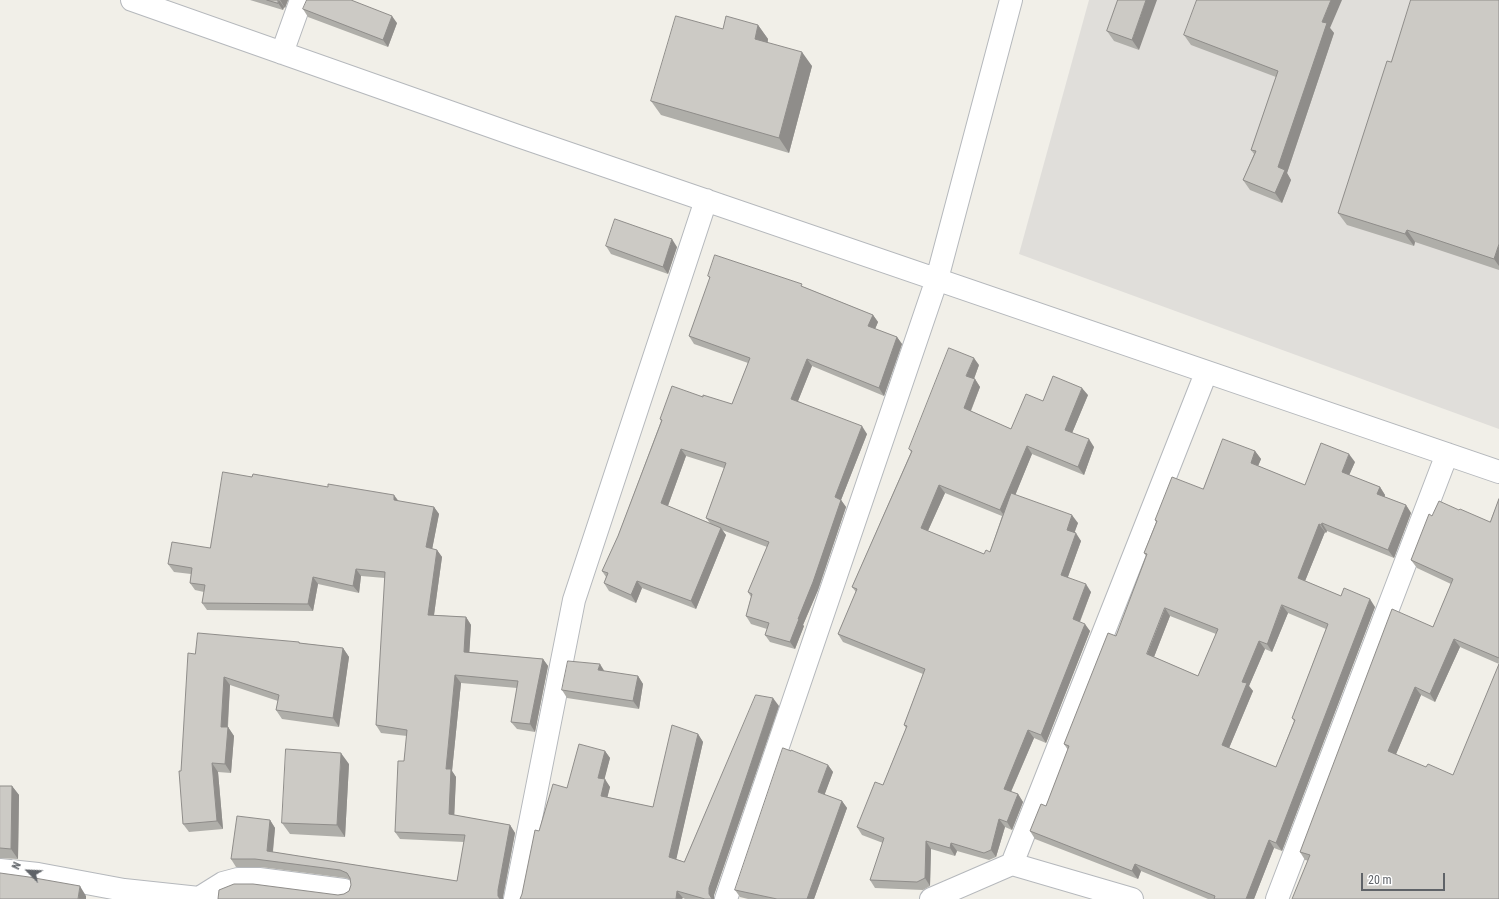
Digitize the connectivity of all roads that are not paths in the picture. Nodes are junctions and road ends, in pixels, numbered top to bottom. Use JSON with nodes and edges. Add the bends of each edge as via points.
{"nodes":[{"id":1,"x":132,"y":0,"type":"edge"},
{"id":2,"x":301,"y":0,"type":"edge"},
{"id":3,"x":1011,"y":0,"type":"edge"},
{"id":4,"x":282,"y":53,"type":"junction"},
{"id":5,"x":706,"y":200,"type":"junction"},
{"id":6,"x":937,"y":279,"type":"junction"},
{"id":7,"x":1206,"y":373,"type":"junction"},
{"id":8,"x":1447,"y":454,"type":"junction"},
{"id":9,"x":1499,"y":472,"type":"edge"},
{"id":10,"x":1012,"y":864,"type":"junction"},
{"id":11,"x":0,"y":870,"type":"edge"},
{"id":12,"x":344,"y":890,"type":"dead end"},
{"id":13,"x":515,"y":899,"type":"edge"},
{"id":14,"x":726,"y":899,"type":"edge"},
{"id":15,"x":931,"y":899,"type":"edge"},
{"id":16,"x":1132,"y":899,"type":"edge"},
{"id":17,"x":1277,"y":899,"type":"edge"}],
"edges":[{"from":1,"to":4,"type":"street"},
{"from":2,"to":4,"type":"street"},
{"from":3,"to":6,"type":"street"},
{"from":4,"to":5,"type":"street"},
{"from":5,"to":6,"type":"street"},
{"from":5,"to":13,"type":"street","via":[[574,600]]},
{"from":6,"to":7,"type":"street"},
{"from":6,"to":14,"type":"street"},
{"from":7,"to":8,"type":"street"},
{"from":7,"to":10,"type":"street"},
{"from":8,"to":9,"type":"street"},
{"from":8,"to":17,"type":"street"},
{"from":10,"to":15,"type":"street"},
{"from":10,"to":16,"type":"street"},
{"from":11,"to":12,"type":"street","via":[[38,874],[124,890],[199,898],[223,883],[238,879],[259,879]]}]}
